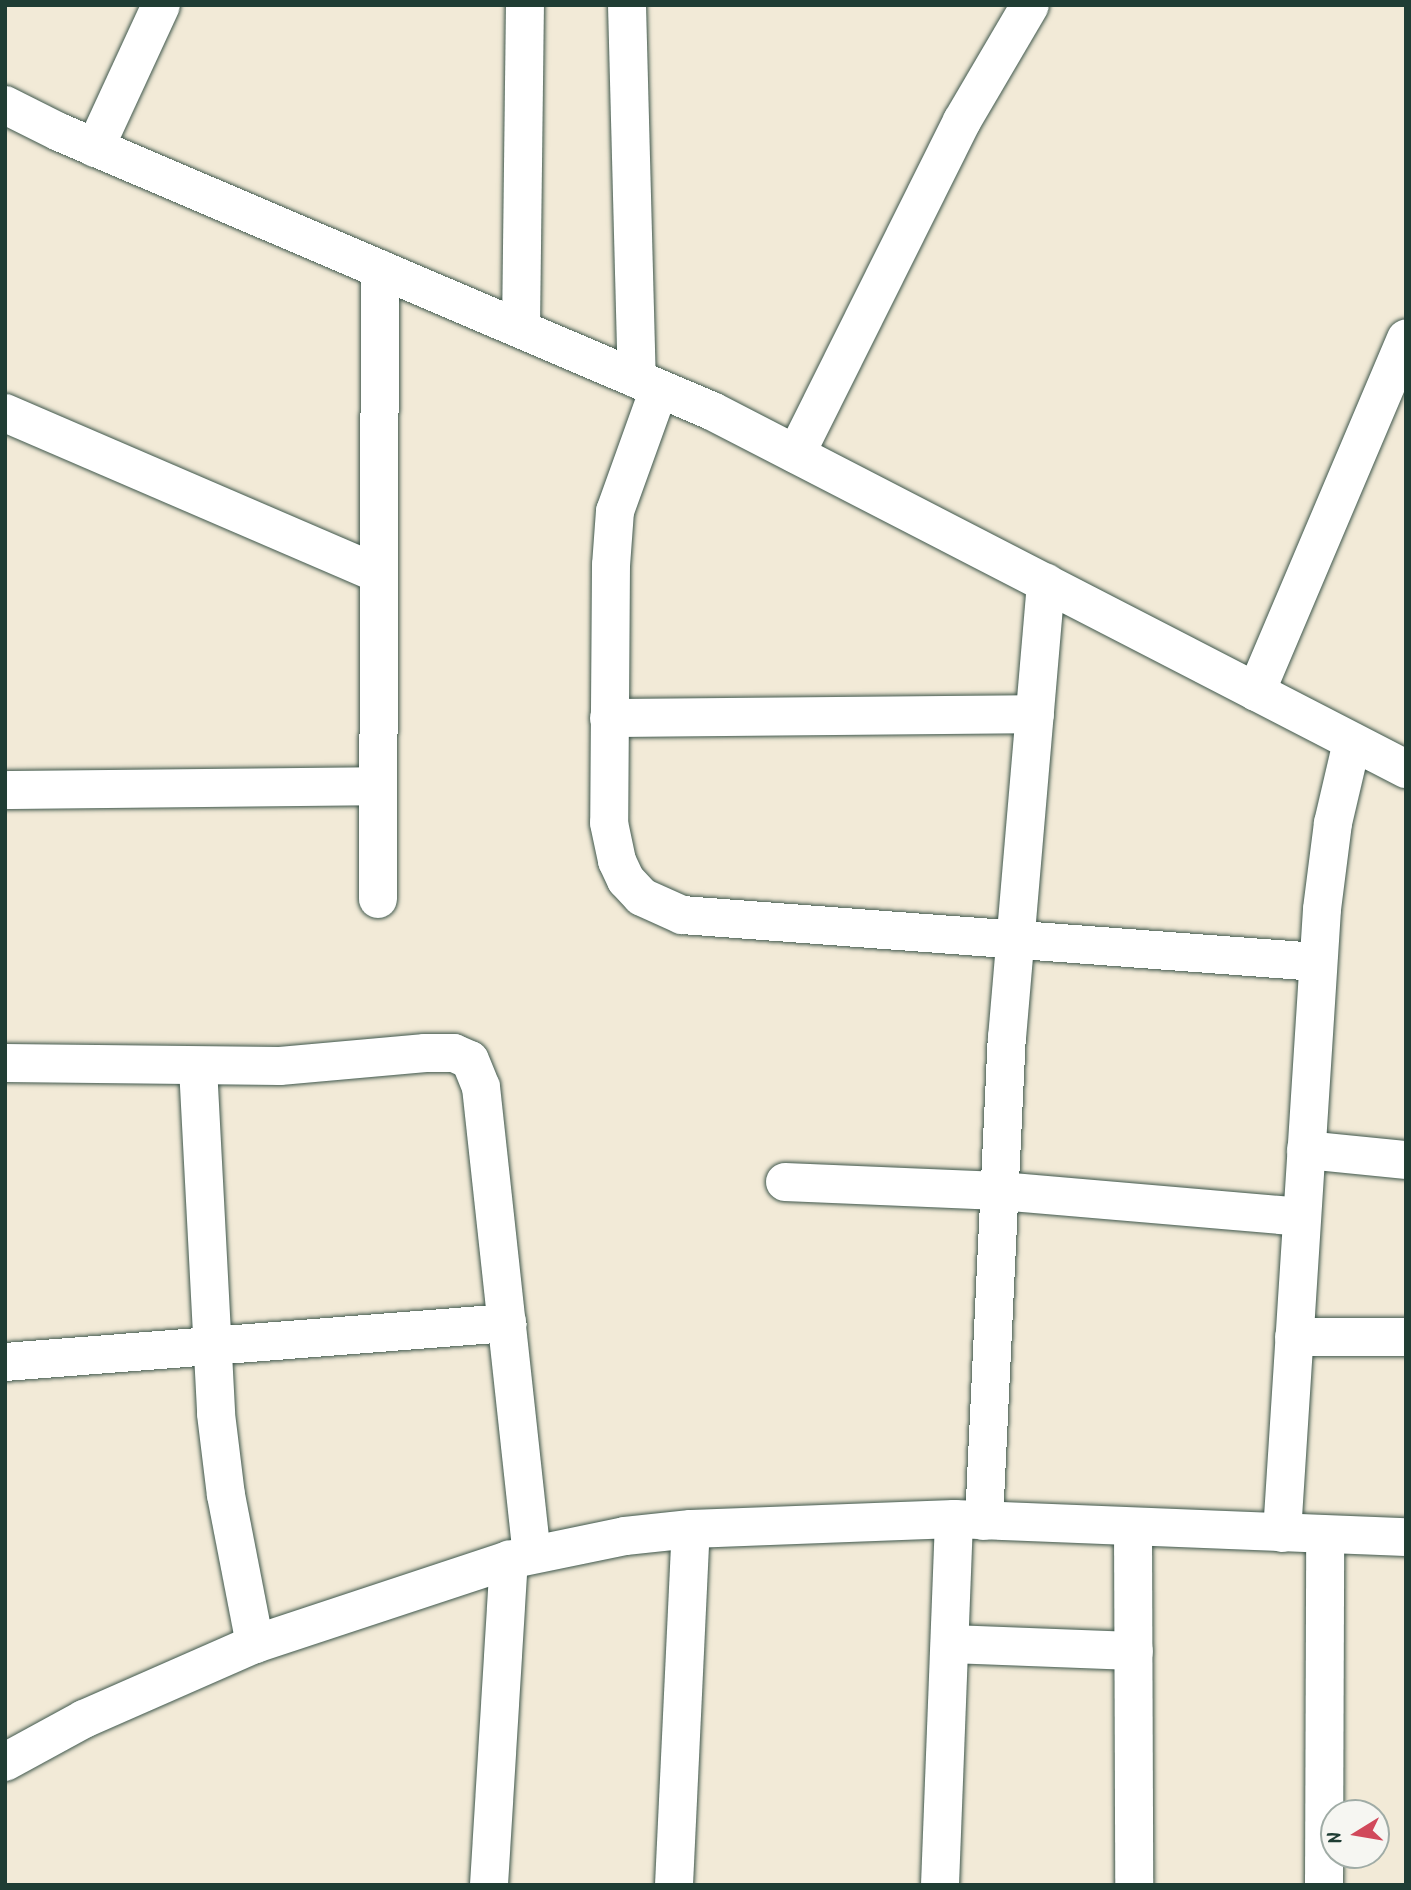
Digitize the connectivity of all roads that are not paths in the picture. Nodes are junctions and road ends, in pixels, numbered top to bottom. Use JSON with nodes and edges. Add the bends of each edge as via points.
{"nodes":[{"id":1,"x":161,"y":5,"type":"edge"},
{"id":2,"x":525,"y":5,"type":"edge"},
{"id":3,"x":628,"y":5,"type":"edge"},
{"id":4,"x":1030,"y":5,"type":"edge"},
{"id":5,"x":5,"y":105,"type":"edge"},
{"id":6,"x":95,"y":148,"type":"junction"},
{"id":7,"x":380,"y":269,"type":"junction"},
{"id":8,"x":521,"y":330,"type":"junction"},
{"id":9,"x":1406,"y":339,"type":"edge"},
{"id":10,"x":648,"y":384,"type":"junction"},
{"id":11,"x":5,"y":412,"type":"edge"},
{"id":12,"x":796,"y":454,"type":"junction"},
{"id":13,"x":378,"y":574,"type":"junction"},
{"id":14,"x":1046,"y":583,"type":"junction"},
{"id":15,"x":1256,"y":692,"type":"junction"},
{"id":16,"x":1035,"y":714,"type":"junction"},
{"id":17,"x":609,"y":718,"type":"junction"},
{"id":18,"x":1352,"y":742,"type":"junction"},
{"id":19,"x":1406,"y":769,"type":"edge"},
{"id":20,"x":378,"y":786,"type":"junction"},
{"id":21,"x":5,"y":790,"type":"edge"},
{"id":22,"x":378,"y":899,"type":"dead end"},
{"id":23,"x":1016,"y":939,"type":"junction"},
{"id":24,"x":1318,"y":962,"type":"junction"},
{"id":25,"x":5,"y":1063,"type":"edge"},
{"id":26,"x":198,"y":1067,"type":"junction"},
{"id":27,"x":1306,"y":1150,"type":"junction"},
{"id":28,"x":1406,"y":1160,"type":"edge"},
{"id":29,"x":785,"y":1182,"type":"dead end"},
{"id":30,"x":1000,"y":1191,"type":"junction"},
{"id":31,"x":1302,"y":1217,"type":"junction"},
{"id":32,"x":507,"y":1323,"type":"junction"},
{"id":33,"x":1294,"y":1336,"type":"junction"},
{"id":34,"x":1406,"y":1337,"type":"edge"},
{"id":35,"x":211,"y":1345,"type":"junction"},
{"id":36,"x":5,"y":1362,"type":"edge"},
{"id":37,"x":969,"y":1520,"type":"junction"},
{"id":38,"x":1133,"y":1528,"type":"junction"},
{"id":39,"x":691,"y":1529,"type":"junction"},
{"id":40,"x":1282,"y":1534,"type":"junction"},
{"id":41,"x":1325,"y":1535,"type":"junction"},
{"id":42,"x":1406,"y":1537,"type":"edge"},
{"id":43,"x":521,"y":1557,"type":"junction"},
{"id":44,"x":255,"y":1644,"type":"junction"},
{"id":45,"x":950,"y":1644,"type":"junction"},
{"id":46,"x":1134,"y":1651,"type":"junction"},
{"id":47,"x":5,"y":1762,"type":"edge"},
{"id":48,"x":489,"y":1885,"type":"edge"},
{"id":49,"x":674,"y":1885,"type":"edge"},
{"id":50,"x":940,"y":1885,"type":"edge"},
{"id":51,"x":1135,"y":1885,"type":"edge"},
{"id":52,"x":1324,"y":1885,"type":"edge"}],
"edges":[{"from":1,"to":6,"type":"street"},
{"from":2,"to":8,"type":"street"},
{"from":3,"to":10,"type":"street"},
{"from":4,"to":12,"type":"street","via":[[962,121]]},
{"from":5,"to":6,"type":"street"},
{"from":6,"to":7,"type":"street"},
{"from":7,"to":8,"type":"street"},
{"from":7,"to":13,"type":"street"},
{"from":8,"to":10,"type":"street"},
{"from":9,"to":15,"type":"street"},
{"from":10,"to":12,"type":"street"},
{"from":10,"to":17,"type":"street","via":[[615,510]]},
{"from":11,"to":13,"type":"street"},
{"from":12,"to":14,"type":"street"},
{"from":13,"to":20,"type":"street"},
{"from":14,"to":15,"type":"street"},
{"from":14,"to":16,"type":"street"},
{"from":15,"to":18,"type":"street"},
{"from":16,"to":17,"type":"street"},
{"from":16,"to":23,"type":"street"},
{"from":17,"to":23,"type":"street","via":[[609,824],[617,861],[625,880],[662,909],[682,915]]},
{"from":18,"to":19,"type":"street"},
{"from":18,"to":24,"type":"street","via":[[1326,862]]},
{"from":20,"to":21,"type":"street"},
{"from":20,"to":22,"type":"street"},
{"from":23,"to":24,"type":"street"},
{"from":23,"to":30,"type":"street"},
{"from":24,"to":27,"type":"street"},
{"from":25,"to":26,"type":"street"},
{"from":26,"to":32,"type":"street","via":[[280,1066],[425,1053],[470,1060],[481,1087]]},
{"from":26,"to":35,"type":"street"},
{"from":27,"to":28,"type":"street"},
{"from":27,"to":31,"type":"street"},
{"from":29,"to":30,"type":"street"},
{"from":30,"to":31,"type":"street"},
{"from":30,"to":37,"type":"street"},
{"from":31,"to":33,"type":"street"},
{"from":32,"to":35,"type":"street"},
{"from":32,"to":43,"type":"street"},
{"from":33,"to":34,"type":"street"},
{"from":33,"to":40,"type":"street"},
{"from":35,"to":36,"type":"street"},
{"from":35,"to":44,"type":"street","via":[[226,1495]]},
{"from":37,"to":38,"type":"street"},
{"from":37,"to":39,"type":"street"},
{"from":37,"to":45,"type":"street"},
{"from":38,"to":40,"type":"street"},
{"from":38,"to":46,"type":"street"},
{"from":39,"to":43,"type":"street","via":[[625,1536]]},
{"from":39,"to":49,"type":"street"},
{"from":40,"to":41,"type":"street"},
{"from":41,"to":42,"type":"street"},
{"from":41,"to":52,"type":"street"},
{"from":43,"to":44,"type":"street"},
{"from":43,"to":48,"type":"street"},
{"from":44,"to":47,"type":"street","via":[[84,1719]]},
{"from":45,"to":46,"type":"street"},
{"from":45,"to":50,"type":"street"},
{"from":46,"to":51,"type":"street"}]}
